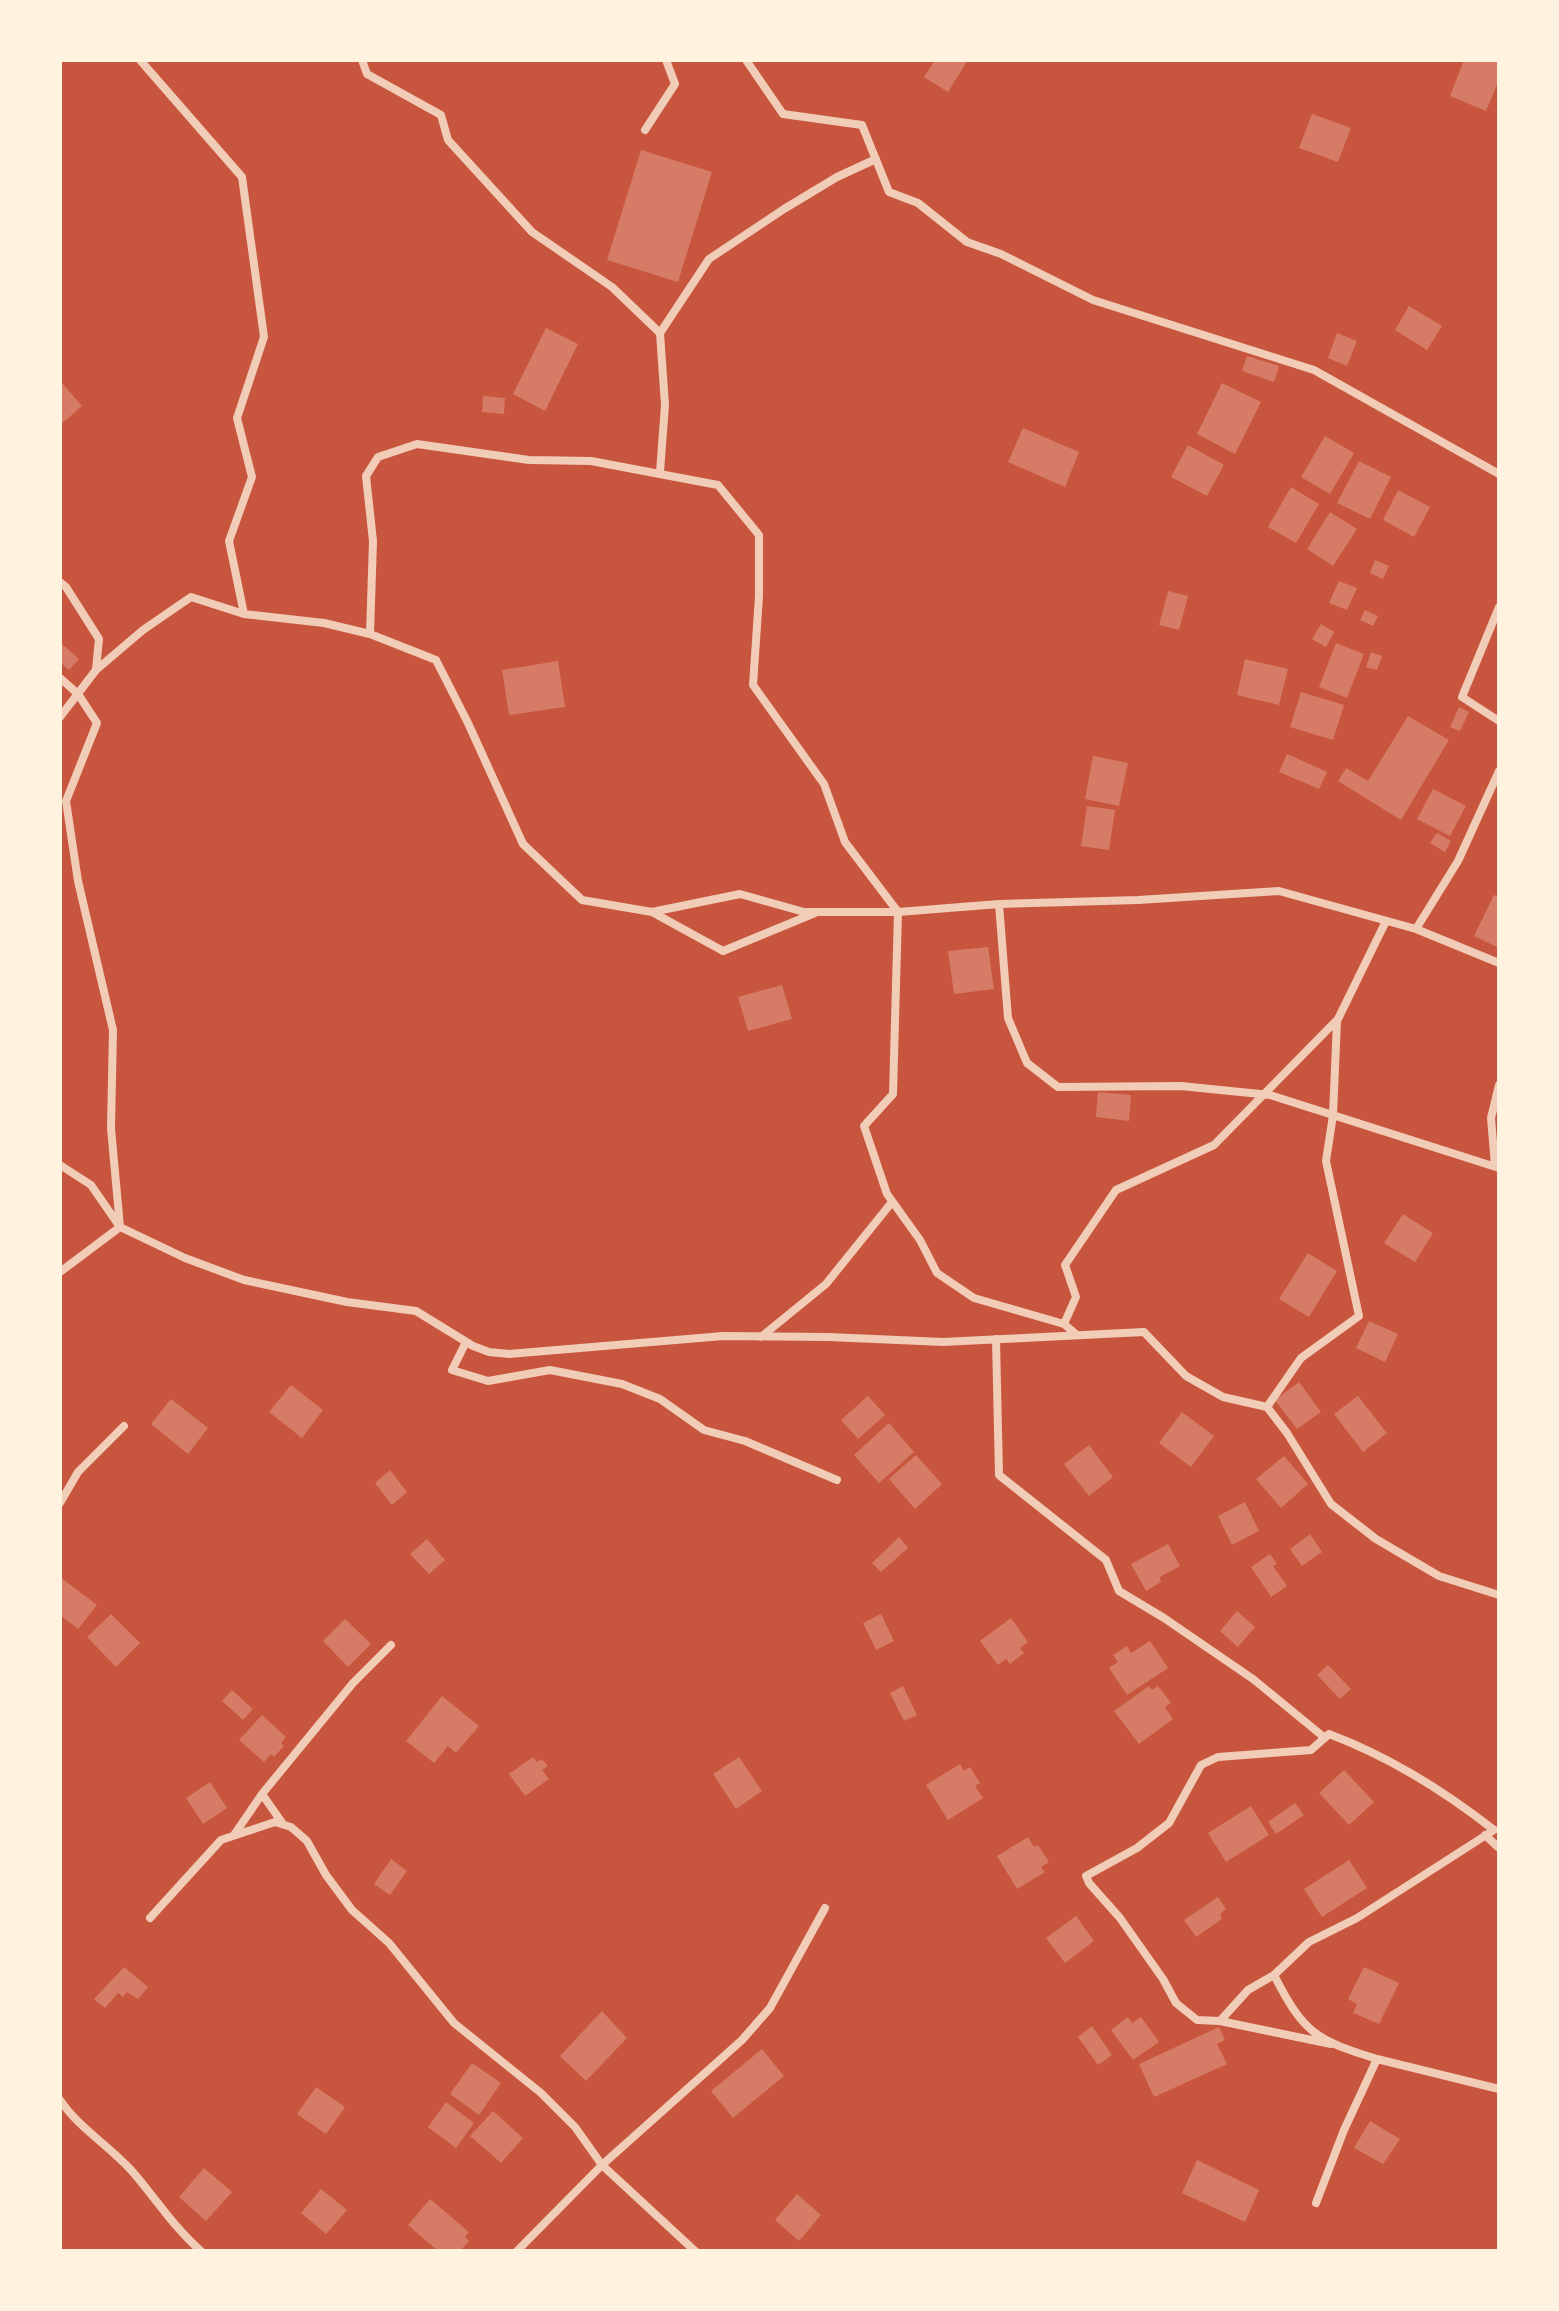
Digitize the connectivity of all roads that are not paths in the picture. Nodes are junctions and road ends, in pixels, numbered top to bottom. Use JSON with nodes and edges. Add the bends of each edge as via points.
{"nodes":[{"id":1,"x":140,"y":60,"type":"edge"},
{"id":2,"x":362,"y":60,"type":"edge"},
{"id":3,"x":666,"y":60,"type":"edge"},
{"id":4,"x":746,"y":60,"type":"edge"},
{"id":5,"x":645,"y":130,"type":"dead end"},
{"id":6,"x":876,"y":159,"type":"junction"},
{"id":7,"x":660,"y":333,"type":"junction"},
{"id":8,"x":660,"y":472,"type":"junction"},
{"id":9,"x":1499,"y":474,"type":"edge"},
{"id":10,"x":60,"y":582,"type":"edge"},
{"id":11,"x":1499,"y":607,"type":"edge"},
{"id":12,"x":244,"y":614,"type":"junction"},
{"id":13,"x":370,"y":634,"type":"junction"},
{"id":14,"x":96,"y":670,"type":"junction"},
{"id":15,"x":60,"y":678,"type":"edge"},
{"id":16,"x":78,"y":694,"type":"junction"},
{"id":17,"x":60,"y":717,"type":"edge"},
{"id":18,"x":1499,"y":721,"type":"edge"},
{"id":19,"x":1499,"y":771,"type":"edge"},
{"id":20,"x":999,"y":904,"type":"junction"},
{"id":21,"x":652,"y":912,"type":"junction"},
{"id":22,"x":819,"y":912,"type":"junction"},
{"id":23,"x":898,"y":912,"type":"junction"},
{"id":24,"x":1386,"y":921,"type":"junction"},
{"id":25,"x":1416,"y":929,"type":"junction"},
{"id":26,"x":1499,"y":963,"type":"edge"},
{"id":27,"x":1337,"y":1021,"type":"junction"},
{"id":28,"x":1499,"y":1085,"type":"edge"},
{"id":29,"x":1264,"y":1094,"type":"junction"},
{"id":30,"x":1333,"y":1115,"type":"junction"},
{"id":31,"x":60,"y":1165,"type":"edge"},
{"id":32,"x":1497,"y":1167,"type":"edge"},
{"id":33,"x":892,"y":1202,"type":"junction"},
{"id":34,"x":120,"y":1227,"type":"junction"},
{"id":35,"x":60,"y":1272,"type":"edge"},
{"id":36,"x":1064,"y":1324,"type":"junction"},
{"id":37,"x":1077,"y":1335,"type":"junction"},
{"id":38,"x":761,"y":1337,"type":"junction"},
{"id":39,"x":996,"y":1339,"type":"junction"},
{"id":40,"x":466,"y":1342,"type":"junction"},
{"id":41,"x":1267,"y":1407,"type":"junction"},
{"id":42,"x":124,"y":1426,"type":"dead end"},
{"id":43,"x":837,"y":1480,"type":"dead end"},
{"id":44,"x":60,"y":1503,"type":"edge"},
{"id":45,"x":1499,"y":1595,"type":"edge"},
{"id":46,"x":391,"y":1645,"type":"dead end"},
{"id":47,"x":1325,"y":1738,"type":"junction"},
{"id":48,"x":262,"y":1794,"type":"junction"},
{"id":49,"x":283,"y":1824,"type":"junction"},
{"id":50,"x":1493,"y":1831,"type":"edge"},
{"id":51,"x":234,"y":1836,"type":"junction"},
{"id":52,"x":1499,"y":1848,"type":"edge"},
{"id":53,"x":825,"y":1908,"type":"dead end"},
{"id":54,"x":150,"y":1918,"type":"dead end"},
{"id":55,"x":1274,"y":1975,"type":"junction"},
{"id":56,"x":1220,"y":2021,"type":"junction"},
{"id":57,"x":1331,"y":2044,"type":"junction"},
{"id":58,"x":1377,"y":2059,"type":"junction"},
{"id":59,"x":1499,"y":2089,"type":"edge"},
{"id":60,"x":60,"y":2100,"type":"edge"},
{"id":61,"x":602,"y":2165,"type":"junction"},
{"id":62,"x":1316,"y":2203,"type":"dead end"},
{"id":63,"x":201,"y":2251,"type":"edge"},
{"id":64,"x":517,"y":2251,"type":"edge"},
{"id":65,"x":695,"y":2251,"type":"edge"}],
"edges":[{"from":1,"to":12,"type":"street","via":[[242,177],[264,337],[237,418],[252,477],[229,541]]},
{"from":2,"to":7,"type":"street","via":[[367,74],[441,115],[448,140],[532,232],[612,287]]},
{"from":3,"to":5,"type":"street","via":[[675,84]]},
{"from":4,"to":6,"type":"street","via":[[783,114],[862,125]]},
{"from":6,"to":7,"type":"street","via":[[837,177],[709,259]]},
{"from":6,"to":9,"type":"street","via":[[889,192],[918,203],[967,242],[1093,300],[1314,370]]},
{"from":7,"to":8,"type":"street","via":[[665,405]]},
{"from":8,"to":13,"type":"street","via":[[417,444],[378,457],[366,476],[373,541]]},
{"from":8,"to":23,"type":"street","via":[[718,485],[759,535],[753,685],[824,784],[845,842]]},
{"from":10,"to":14,"type":"street","via":[[99,639]]},
{"from":11,"to":18,"type":"street","via":[[1462,697]]},
{"from":12,"to":13,"type":"street"},
{"from":12,"to":14,"type":"street","via":[[191,597]]},
{"from":13,"to":21,"type":"street","via":[[436,660],[523,844],[582,900]]},
{"from":14,"to":16,"type":"street"},
{"from":15,"to":16,"type":"street"},
{"from":16,"to":17,"type":"street"},
{"from":16,"to":34,"type":"street","via":[[97,723],[66,801],[78,881],[113,1030],[111,1128]]},
{"from":19,"to":25,"type":"street","via":[[1458,861]]},
{"from":20,"to":23,"type":"street"},
{"from":20,"to":24,"type":"street","via":[[1279,891]]},
{"from":20,"to":29,"type":"street","via":[[1008,1018],[1027,1063],[1058,1087],[1181,1086]]},
{"from":21,"to":22,"type":"street","via":[[740,894]]},
{"from":21,"to":22,"type":"street","via":[[723,951]]},
{"from":22,"to":23,"type":"street"},
{"from":23,"to":33,"type":"street","via":[[893,1094],[864,1126]]},
{"from":24,"to":25,"type":"street"},
{"from":24,"to":27,"type":"street"},
{"from":25,"to":26,"type":"street"},
{"from":27,"to":29,"type":"street"},
{"from":27,"to":30,"type":"street"},
{"from":28,"to":32,"type":"street","via":[[1491,1118]]},
{"from":29,"to":30,"type":"street"},
{"from":29,"to":36,"type":"street","via":[[1214,1145],[1116,1190],[1065,1265],[1076,1297]]},
{"from":30,"to":32,"type":"street"},
{"from":30,"to":41,"type":"street","via":[[1326,1161],[1359,1316],[1301,1358]]},
{"from":31,"to":34,"type":"street","via":[[91,1185]]},
{"from":33,"to":36,"type":"street","via":[[937,1273],[974,1298]]},
{"from":33,"to":38,"type":"street","via":[[826,1284]]},
{"from":34,"to":35,"type":"street"},
{"from":34,"to":40,"type":"street","via":[[244,1280],[416,1311]]},
{"from":36,"to":37,"type":"street"},
{"from":37,"to":39,"type":"street"},
{"from":37,"to":41,"type":"street","via":[[1144,1332],[1186,1376],[1223,1397]]},
{"from":38,"to":39,"type":"street"},
{"from":38,"to":40,"type":"street","via":[[509,1354]]},
{"from":39,"to":47,"type":"street","via":[[999,1475],[1106,1560],[1119,1591],[1253,1679]]},
{"from":40,"to":43,"type":"street","via":[[452,1370],[488,1381],[550,1370],[622,1384],[660,1399],[704,1430],[745,1441]]},
{"from":41,"to":45,"type":"street","via":[[1331,1504],[1409,1560],[1439,1576]]},
{"from":42,"to":44,"type":"street","via":[[78,1472]]},
{"from":46,"to":48,"type":"street"},
{"from":47,"to":50,"type":"street","via":[[1329,1734],[1365,1748],[1425,1779]]},
{"from":47,"to":56,"type":"street","via":[[1311,1750],[1218,1757],[1201,1765],[1169,1823],[1086,1876],[1176,2003],[1197,2020]]},
{"from":48,"to":49,"type":"street"},
{"from":48,"to":51,"type":"street"},
{"from":49,"to":51,"type":"street"},
{"from":49,"to":61,"type":"street","via":[[307,1841],[352,1910],[389,1943],[454,2023],[541,2093]]},
{"from":50,"to":52,"type":"street"},
{"from":50,"to":55,"type":"street","via":[[1357,1918],[1309,1942]]},
{"from":51,"to":54,"type":"street","via":[[221,1840]]},
{"from":53,"to":61,"type":"street","via":[[770,2008],[742,2040]]},
{"from":55,"to":56,"type":"street","via":[[1248,1990]]},
{"from":55,"to":57,"type":"street","via":[[1312,2033]]},
{"from":56,"to":57,"type":"street"},
{"from":57,"to":58,"type":"street"},
{"from":58,"to":59,"type":"street"},
{"from":58,"to":62,"type":"street"},
{"from":60,"to":63,"type":"street","via":[[73,2119],[131,2170]]},
{"from":61,"to":64,"type":"street"},
{"from":61,"to":65,"type":"street"}]}
